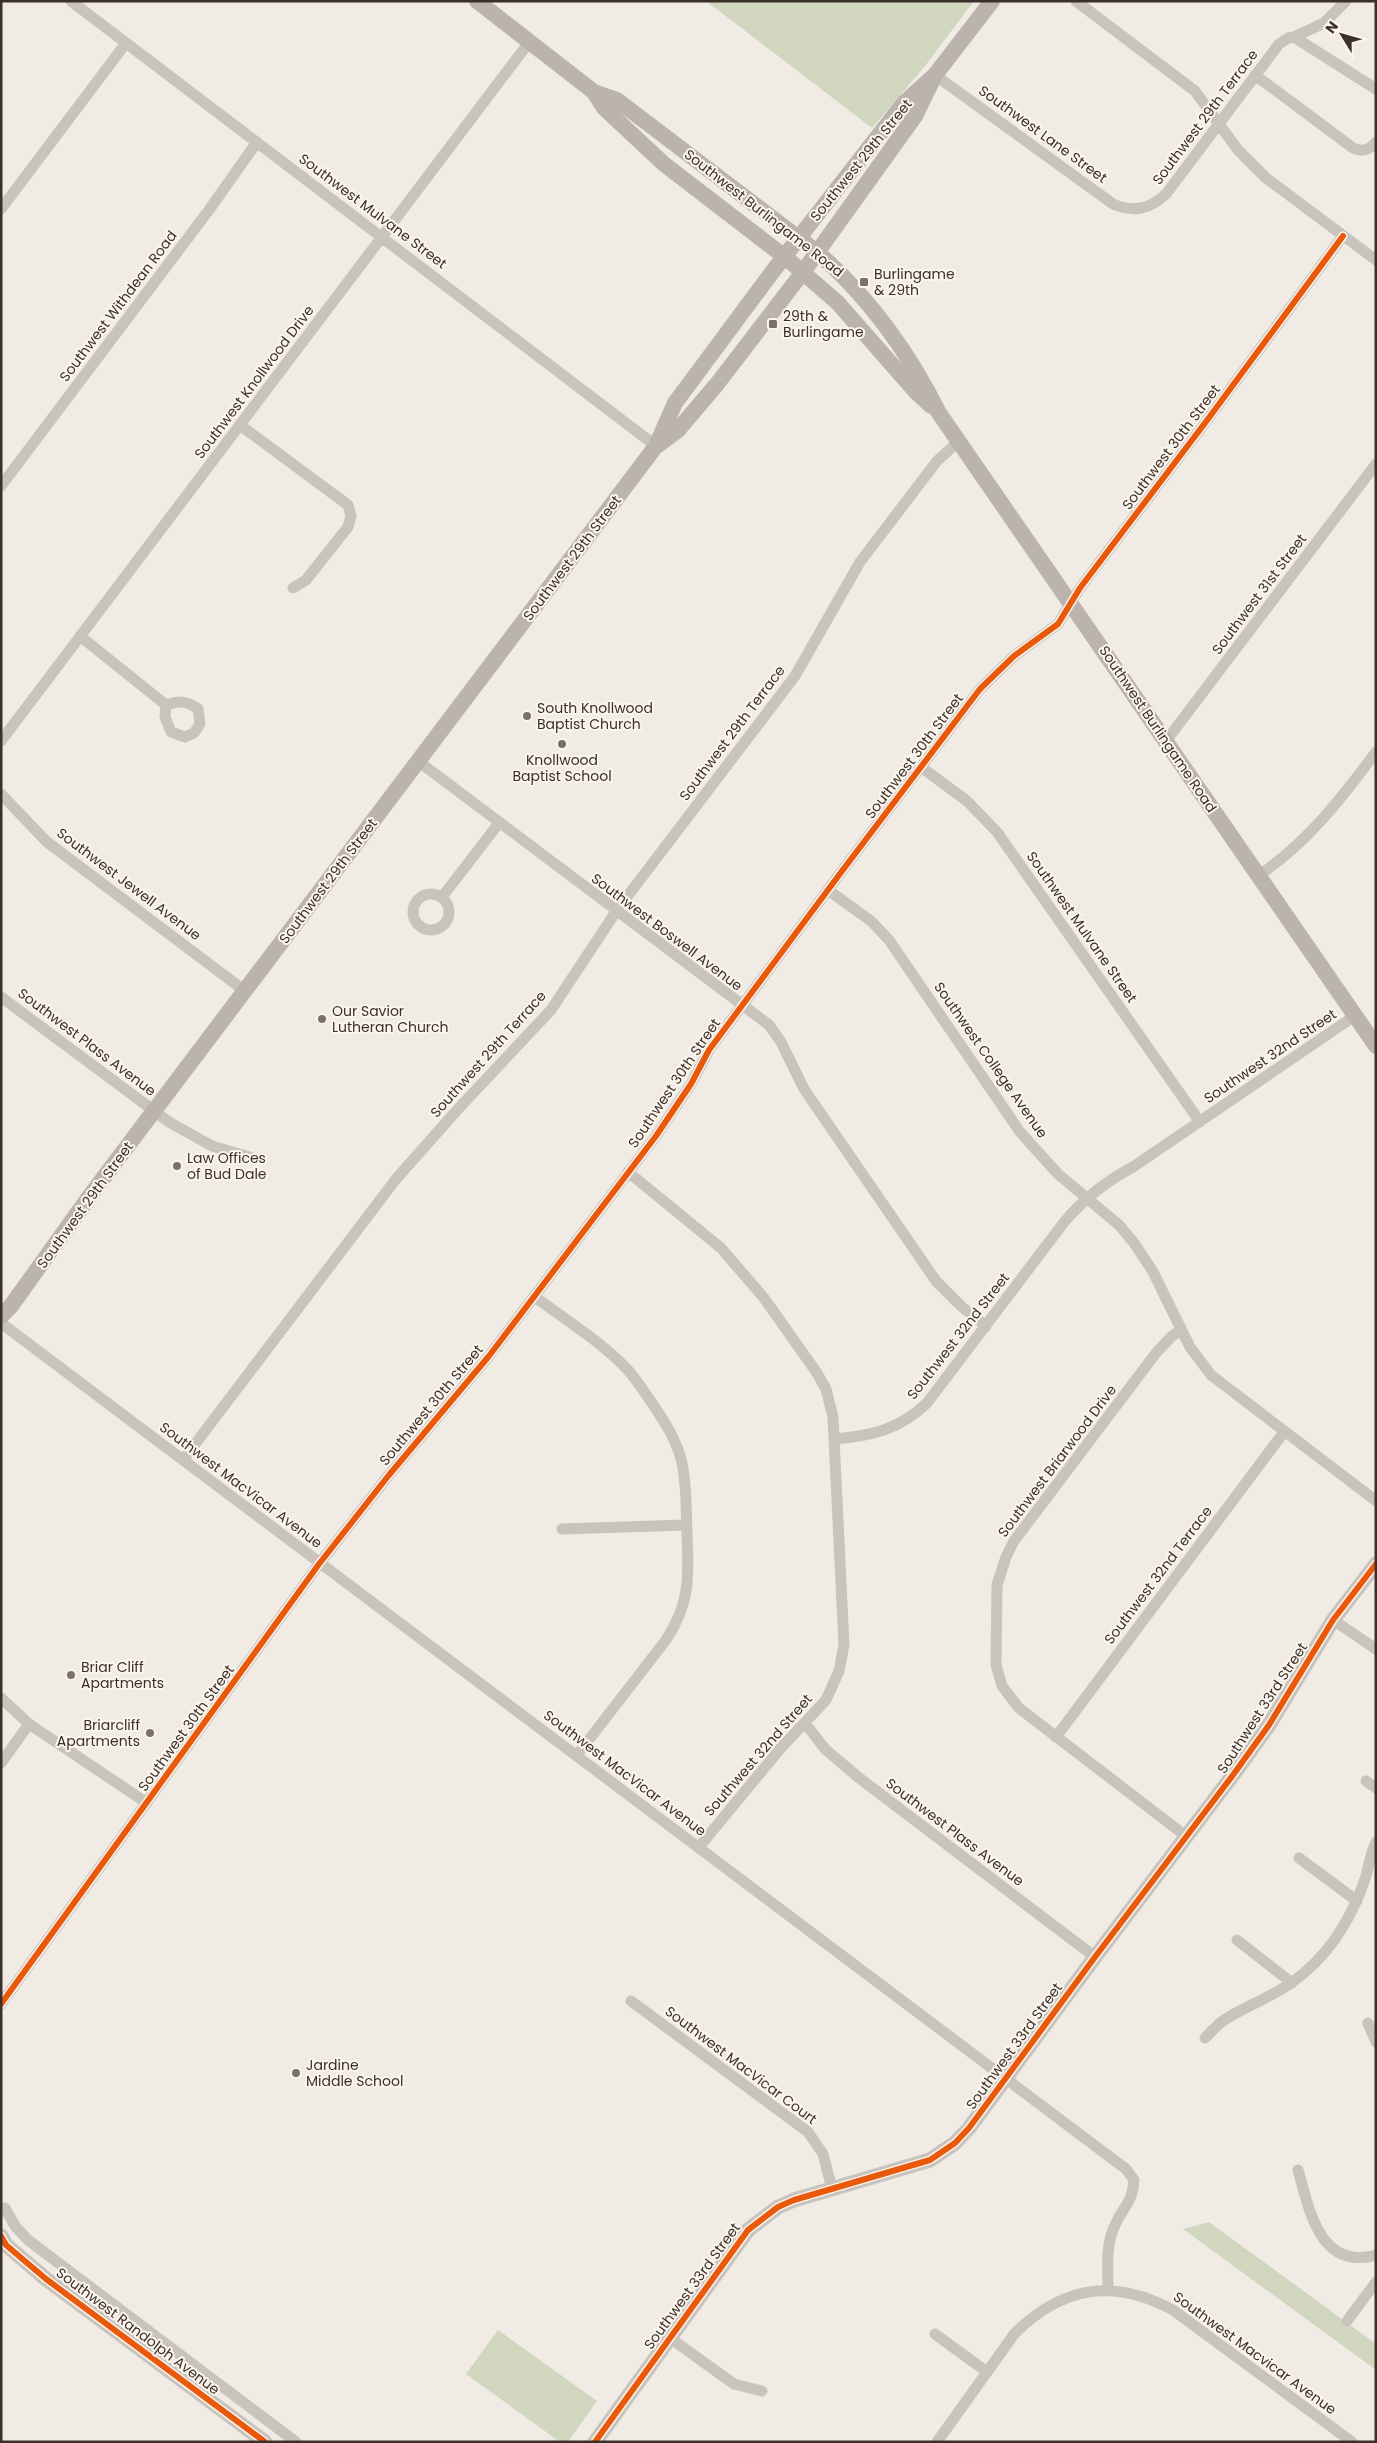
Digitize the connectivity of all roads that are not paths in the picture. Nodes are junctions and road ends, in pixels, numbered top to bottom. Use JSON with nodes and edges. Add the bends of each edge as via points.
{"nodes":[{"id":1,"x":71,"y":1,"type":"edge"},
{"id":2,"x":477,"y":1,"type":"edge"},
{"id":3,"x":992,"y":1,"type":"edge"},
{"id":4,"x":1076,"y":1,"type":"edge"},
{"id":5,"x":1346,"y":1,"type":"edge"},
{"id":6,"x":1294,"y":37,"type":"junction"},
{"id":7,"x":530,"y":41,"type":"junction"},
{"id":8,"x":126,"y":43,"type":"junction"},
{"id":9,"x":1255,"y":75,"type":"junction"},
{"id":10,"x":935,"y":76,"type":"junction"},
{"id":11,"x":1376,"y":89,"type":"edge"},
{"id":12,"x":594,"y":92,"type":"junction"},
{"id":13,"x":1219,"y":123,"type":"junction"},
{"id":14,"x":257,"y":142,"type":"junction"},
{"id":15,"x":1376,"y":142,"type":"edge"},
{"id":16,"x":1,"y":209,"type":"edge"},
{"id":17,"x":1136,"y":210,"type":"joint"},
{"id":18,"x":1343,"y":236,"type":"junction"},
{"id":19,"x":382,"y":237,"type":"junction"},
{"id":20,"x":799,"y":239,"type":"junction"},
{"id":21,"x":817,"y":252,"type":"junction"},
{"id":22,"x":785,"y":257,"type":"junction"},
{"id":23,"x":1376,"y":260,"type":"edge"},
{"id":24,"x":803,"y":272,"type":"junction"},
{"id":25,"x":939,"y":413,"type":"junction"},
{"id":26,"x":240,"y":424,"type":"junction"},
{"id":27,"x":959,"y":441,"type":"junction"},
{"id":28,"x":656,"y":446,"type":"junction"},
{"id":29,"x":1376,"y":464,"type":"edge"},
{"id":30,"x":1,"y":486,"type":"edge"},
{"id":31,"x":293,"y":588,"type":"dead end"},
{"id":32,"x":1071,"y":603,"type":"junction"},
{"id":33,"x":80,"y":636,"type":"junction"},
{"id":34,"x":166,"y":705,"type":"dead end"},
{"id":35,"x":1,"y":741,"type":"edge"},
{"id":36,"x":1166,"y":741,"type":"junction"},
{"id":37,"x":1376,"y":752,"type":"edge"},
{"id":38,"x":418,"y":761,"type":"junction"},
{"id":39,"x":922,"y":767,"type":"junction"},
{"id":40,"x":1,"y":794,"type":"edge"},
{"id":41,"x":498,"y":823,"type":"junction"},
{"id":42,"x":1258,"y":876,"type":"junction"},
{"id":43,"x":828,"y":890,"type":"junction"},
{"id":44,"x":442,"y":897,"type":"dead end"},
{"id":45,"x":617,"y":910,"type":"junction"},
{"id":46,"x":245,"y":991,"type":"junction"},
{"id":47,"x":1,"y":997,"type":"edge"},
{"id":48,"x":743,"y":1004,"type":"junction"},
{"id":49,"x":1356,"y":1016,"type":"junction"},
{"id":50,"x":1376,"y":1046,"type":"edge"},
{"id":51,"x":154,"y":1111,"type":"junction"},
{"id":52,"x":1200,"y":1122,"type":"junction"},
{"id":53,"x":254,"y":1158,"type":"dead end"},
{"id":54,"x":628,"y":1172,"type":"junction"},
{"id":55,"x":1086,"y":1198,"type":"junction"},
{"id":56,"x":535,"y":1297,"type":"junction"},
{"id":57,"x":1,"y":1316,"type":"edge"},
{"id":58,"x":1,"y":1323,"type":"edge"},
{"id":59,"x":986,"y":1326,"type":"junction"},
{"id":60,"x":1181,"y":1330,"type":"junction"},
{"id":61,"x":1284,"y":1432,"type":"junction"},
{"id":62,"x":834,"y":1438,"type":"junction"},
{"id":63,"x":183,"y":1460,"type":"junction"},
{"id":64,"x":1376,"y":1502,"type":"edge"},
{"id":65,"x":686,"y":1526,"type":"junction"},
{"id":66,"x":562,"y":1530,"type":"dead end"},
{"id":67,"x":319,"y":1564,"type":"junction"},
{"id":68,"x":1376,"y":1564,"type":"edge"},
{"id":69,"x":1333,"y":1620,"type":"junction"},
{"id":70,"x":1376,"y":1648,"type":"edge"},
{"id":71,"x":1,"y":1698,"type":"edge"},
{"id":72,"x":805,"y":1723,"type":"junction"},
{"id":73,"x":30,"y":1724,"type":"junction"},
{"id":74,"x":1056,"y":1737,"type":"junction"},
{"id":75,"x":577,"y":1756,"type":"junction"},
{"id":76,"x":1,"y":1762,"type":"edge"},
{"id":77,"x":1366,"y":1781,"type":"dead end"},
{"id":78,"x":1376,"y":1788,"type":"edge"},
{"id":79,"x":147,"y":1803,"type":"junction"},
{"id":80,"x":1187,"y":1837,"type":"junction"},
{"id":81,"x":1376,"y":1842,"type":"edge"},
{"id":82,"x":698,"y":1847,"type":"junction"},
{"id":83,"x":1299,"y":1858,"type":"dead end"},
{"id":84,"x":1357,"y":1901,"type":"junction"},
{"id":85,"x":1237,"y":1940,"type":"dead end"},
{"id":86,"x":1094,"y":1957,"type":"junction"},
{"id":87,"x":1292,"y":1983,"type":"junction"},
{"id":88,"x":631,"y":2000,"type":"dead end"},
{"id":89,"x":1,"y":2004,"type":"edge"},
{"id":90,"x":1368,"y":2023,"type":"dead end"},
{"id":91,"x":1205,"y":2038,"type":"dead end"},
{"id":92,"x":1376,"y":2042,"type":"edge"},
{"id":93,"x":1005,"y":2078,"type":"junction"},
{"id":94,"x":1298,"y":2170,"type":"dead end"},
{"id":95,"x":832,"y":2188,"type":"junction"},
{"id":96,"x":5,"y":2208,"type":"dead end"},
{"id":97,"x":1,"y":2236,"type":"edge"},
{"id":98,"x":1376,"y":2255,"type":"edge"},
{"id":99,"x":67,"y":2270,"type":"junction"},
{"id":100,"x":1376,"y":2282,"type":"edge"},
{"id":101,"x":55,"y":2285,"type":"junction"},
{"id":102,"x":1108,"y":2290,"type":"junction"},
{"id":103,"x":1347,"y":2321,"type":"dead end"},
{"id":104,"x":935,"y":2334,"type":"dead end"},
{"id":105,"x":670,"y":2338,"type":"junction"},
{"id":106,"x":159,"y":2339,"type":"junction"},
{"id":107,"x":148,"y":2354,"type":"junction"},
{"id":108,"x":987,"y":2372,"type":"junction"},
{"id":109,"x":762,"y":2391,"type":"dead end"},
{"id":110,"x":265,"y":2442,"type":"edge"},
{"id":111,"x":296,"y":2442,"type":"edge"},
{"id":112,"x":595,"y":2442,"type":"edge"},
{"id":113,"x":937,"y":2442,"type":"edge"},
{"id":114,"x":1352,"y":2442,"type":"edge"}],
"edges":[{"from":1,"to":8,"type":"street","name":"Southwest Mulvane Street"},
{"from":2,"to":7,"type":"main road","name":"Southwest Burlingame Road"},
{"from":3,"to":10,"type":"main road","name":"Southwest 29th Street"},
{"from":4,"to":13,"type":"street","via":[[1194,91]]},
{"from":5,"to":6,"type":"street","name":"Southwest 29th Terrace","via":[[1324,23]]},
{"from":6,"to":9,"type":"street","name":"Southwest 29th Terrace","via":[[1281,42]]},
{"from":6,"to":11,"type":"street"},
{"from":7,"to":12,"type":"main road","name":"Southwest Burlingame Road"},
{"from":7,"to":19,"type":"street","name":"Southwest Knollwood Drive"},
{"from":8,"to":14,"type":"street","name":"Southwest Mulvane Street"},
{"from":8,"to":16,"type":"street"},
{"from":9,"to":13,"type":"street","name":"Southwest 29th Terrace"},
{"from":9,"to":15,"type":"street","via":[[1352,148],[1368,150]]},
{"from":10,"to":17,"type":"street","name":"Southwest Lane Street","via":[[1113,204]]},
{"from":10,"to":20,"type":"main road","name":"Southwest 29th Street","via":[[904,103]]},
{"from":10,"to":21,"type":"main road","name":"Southwest 29th Street","via":[[915,116]]},
{"from":12,"to":20,"type":"main road","name":"Southwest Burlingame Road","via":[[616,100]]},
{"from":12,"to":22,"type":"main road","name":"Southwest Burlingame Road","via":[[604,108],[664,164]]},
{"from":13,"to":17,"type":"street","name":"Southwest 29th Terrace","via":[[1166,194],[1150,207]]},
{"from":13,"to":18,"type":"street","via":[[1238,150],[1266,178]]},
{"from":14,"to":19,"type":"street","name":"Southwest Mulvane Street"},
{"from":14,"to":30,"type":"street","name":"Southwest Withdean Road","via":[[210,210]]},
{"from":18,"to":23,"type":"street"},
{"from":18,"to":32,"type":"street","name":"Southwest 30th Street"},
{"from":19,"to":26,"type":"street","name":"Southwest Knollwood Drive"},
{"from":19,"to":28,"type":"street","name":"Southwest Mulvane Street"},
{"from":20,"to":21,"type":"main road","name":"Southwest Burlingame Road"},
{"from":20,"to":22,"type":"main road","name":"Southwest 29th Street"},
{"from":21,"to":24,"type":"main road","name":"Southwest 29th Street"},
{"from":21,"to":25,"type":"main road","name":"Southwest Burlingame Road","via":[[844,275],[887,326],[918,372]]},
{"from":22,"to":24,"type":"main road","name":"Southwest Burlingame Road"},
{"from":22,"to":28,"type":"main road","name":"Southwest 29th Street","via":[[675,403]]},
{"from":24,"to":25,"type":"main road","name":"Southwest Burlingame Road","via":[[838,303],[916,392]]},
{"from":24,"to":28,"type":"main road","name":"Southwest 29th Street","via":[[678,430]]},
{"from":25,"to":27,"type":"main road","name":"Southwest Burlingame Road"},
{"from":26,"to":31,"type":"street","via":[[348,505],[351,512],[348,527],[306,580]]},
{"from":26,"to":33,"type":"street","name":"Southwest Knollwood Drive"},
{"from":27,"to":32,"type":"main road","name":"Southwest Burlingame Road"},
{"from":27,"to":45,"type":"street","name":"Southwest 29th Terrace","via":[[937,461],[860,562],[795,676]]},
{"from":28,"to":38,"type":"main road","name":"Southwest 29th Street"},
{"from":29,"to":36,"type":"street","name":"Southwest 31st Street"},
{"from":32,"to":36,"type":"main road","name":"Southwest Burlingame Road"},
{"from":32,"to":39,"type":"street","name":"Southwest 30th Street","via":[[1058,624],[1014,656],[980,690]]},
{"from":33,"to":34,"type":"street"},
{"from":33,"to":35,"type":"street","name":"Southwest Knollwood Drive"},
{"from":36,"to":42,"type":"main road","name":"Southwest Burlingame Road"},
{"from":37,"to":42,"type":"street","via":[[1317,827]]},
{"from":38,"to":41,"type":"street","name":"Southwest Boswell Avenue"},
{"from":38,"to":46,"type":"main road","name":"Southwest 29th Street"},
{"from":39,"to":43,"type":"street","name":"Southwest 30th Street"},
{"from":39,"to":52,"type":"street","name":"Southwest Mulvane Street","via":[[968,801],[997,832]]},
{"from":40,"to":46,"type":"street","name":"Southwest Jewell Avenue","via":[[47,842]]},
{"from":41,"to":44,"type":"street"},
{"from":41,"to":45,"type":"street","name":"Southwest Boswell Avenue"},
{"from":42,"to":49,"type":"main road","name":"Southwest Burlingame Road"},
{"from":43,"to":48,"type":"street","name":"Southwest 30th Street"},
{"from":43,"to":55,"type":"street","name":"Southwest College Avenue","via":[[871,922],[889,940],[1020,1132],[1058,1174]]},
{"from":45,"to":48,"type":"street","name":"Southwest Boswell Avenue"},
{"from":45,"to":63,"type":"street","name":"Southwest 29th Terrace","via":[[551,1010],[396,1179]]},
{"from":46,"to":51,"type":"main road","name":"Southwest 29th Street"},
{"from":47,"to":51,"type":"street","name":"Southwest Plass Avenue"},
{"from":48,"to":54,"type":"street","name":"Southwest 30th Street","via":[[709,1050],[670,1116]]},
{"from":48,"to":59,"type":"street","name":"Southwest Boswell Avenue","via":[[775,1032],[804,1089],[936,1281]]},
{"from":49,"to":50,"type":"main road","name":"Southwest Burlingame Road"},
{"from":49,"to":52,"type":"street","name":"Southwest 32nd Street"},
{"from":51,"to":53,"type":"street","name":"Southwest Plass Avenue","via":[[202,1142]]},
{"from":51,"to":57,"type":"main road","name":"Southwest 29th Street"},
{"from":52,"to":55,"type":"street","name":"Southwest 32nd Street"},
{"from":54,"to":56,"type":"street","name":"Southwest 30th Street"},
{"from":54,"to":62,"type":"street","via":[[714,1241],[759,1292],[826,1389]]},
{"from":55,"to":59,"type":"street","name":"Southwest 32nd Street"},
{"from":55,"to":60,"type":"street","name":"Southwest College Avenue","via":[[1134,1242],[1152,1270]]},
{"from":56,"to":65,"type":"street","via":[[607,1350],[637,1381],[663,1418],[682,1463]]},
{"from":56,"to":67,"type":"street","name":"Southwest 30th Street"},
{"from":58,"to":63,"type":"street","name":"Southwest MacVicar Avenue"},
{"from":59,"to":62,"type":"street","name":"Southwest 32nd Street","via":[[917,1413],[886,1430],[864,1436]]},
{"from":60,"to":61,"type":"street","name":"Southwest College Avenue","via":[[1211,1375]]},
{"from":60,"to":74,"type":"street","name":"Southwest Briarwood Drive","via":[[1156,1353],[1014,1541],[1000,1574],[996,1606],[999,1679],[1019,1708]]},
{"from":61,"to":64,"type":"street","name":"Southwest College Avenue"},
{"from":61,"to":74,"type":"street","name":"Southwest 32nd Terrace"},
{"from":62,"to":72,"type":"street","name":"Southwest 32nd Street","via":[[844,1645],[831,1691]]},
{"from":63,"to":67,"type":"street","name":"Southwest MacVicar Avenue"},
{"from":65,"to":66,"type":"street"},
{"from":65,"to":75,"type":"street","via":[[688,1574],[678,1621]]},
{"from":67,"to":75,"type":"street","name":"Southwest MacVicar Avenue"},
{"from":67,"to":79,"type":"street","name":"Southwest 30th Street"},
{"from":68,"to":69,"type":"street","name":"Southwest 33rd Street"},
{"from":69,"to":70,"type":"street"},
{"from":69,"to":80,"type":"street","name":"Southwest 33rd Street","via":[[1269,1724]]},
{"from":71,"to":73,"type":"street"},
{"from":72,"to":82,"type":"street","name":"Southwest 32nd Street"},
{"from":72,"to":86,"type":"street","name":"Southwest Plass Avenue","via":[[825,1750],[858,1777]]},
{"from":73,"to":76,"type":"street"},
{"from":73,"to":79,"type":"street"},
{"from":74,"to":80,"type":"street","name":"Southwest Briarwood Drive"},
{"from":75,"to":82,"type":"street","name":"Southwest MacVicar Avenue"},
{"from":77,"to":78,"type":"street"},
{"from":79,"to":89,"type":"street","name":"Southwest 30th Street"},
{"from":80,"to":86,"type":"street","name":"Southwest 33rd Street"},
{"from":81,"to":84,"type":"street"},
{"from":82,"to":93,"type":"street","name":"Southwest MacVicar Avenue"},
{"from":83,"to":84,"type":"street"},
{"from":84,"to":87,"type":"street","via":[[1335,1938]]},
{"from":85,"to":87,"type":"street"},
{"from":86,"to":93,"type":"street","name":"Southwest 33rd Street"},
{"from":87,"to":91,"type":"street","via":[[1226,2019]]},
{"from":88,"to":95,"type":"street","name":"Southwest MacVicar Court","via":[[808,2132],[823,2154]]},
{"from":90,"to":92,"type":"street"},
{"from":93,"to":95,"type":"street","name":"Southwest 33rd Street","via":[[969,2128],[942,2154],[916,2165]]},
{"from":93,"to":102,"type":"street","name":"Southwest MacVicar Avenue","via":[[1126,2169],[1134,2180],[1133,2196],[1115,2223],[1110,2239]]},
{"from":94,"to":98,"type":"street","via":[[1314,2225],[1322,2238],[1337,2251],[1351,2256]]},
{"from":95,"to":105,"type":"street","name":"Southwest 33rd Street","via":[[778,2207],[748,2230]]},
{"from":96,"to":99,"type":"street","via":[[28,2240]]},
{"from":97,"to":101,"type":"street","name":"Southwest Randolph Avenue","via":[[6,2245]]},
{"from":99,"to":101,"type":"street"},
{"from":99,"to":106,"type":"street"},
{"from":100,"to":103,"type":"street"},
{"from":101,"to":107,"type":"street","name":"Southwest Randolph Avenue"},
{"from":102,"to":108,"type":"street","name":"Southwest Macvicar Avenue","via":[[1072,2295],[1040,2311],[1015,2333]]},
{"from":102,"to":114,"type":"street","name":"Southwest Macvicar Avenue","via":[[1146,2297],[1174,2310]]},
{"from":104,"to":108,"type":"street"},
{"from":105,"to":109,"type":"street","via":[[734,2384]]},
{"from":105,"to":112,"type":"street","name":"Southwest 33rd Street"},
{"from":106,"to":107,"type":"street"},
{"from":106,"to":111,"type":"street"},
{"from":107,"to":110,"type":"street","name":"Southwest Randolph Avenue"},
{"from":108,"to":113,"type":"street","name":"Southwest Macvicar Avenue"}]}
